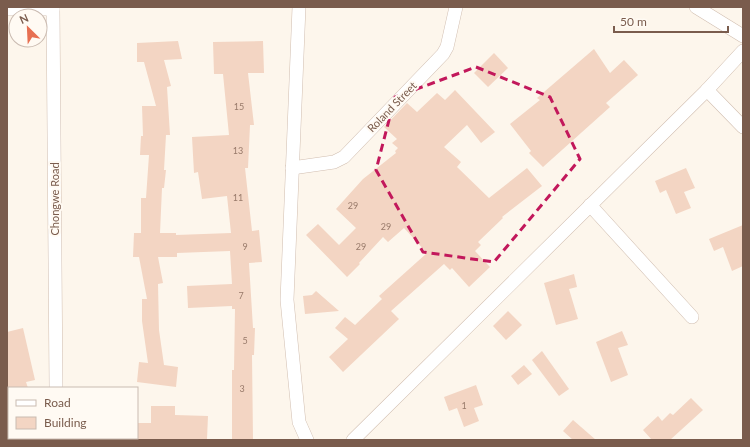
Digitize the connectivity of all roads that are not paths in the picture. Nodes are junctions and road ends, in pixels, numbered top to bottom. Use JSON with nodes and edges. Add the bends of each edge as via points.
{"nodes":[{"id":1,"x":299,"y":7,"type":"edge"},
{"id":2,"x":456,"y":7,"type":"edge"},
{"id":3,"x":696,"y":7,"type":"edge"},
{"id":4,"x":53,"y":8,"type":"edge"},
{"id":5,"x":7,"y":9,"type":"edge"},
{"id":6,"x":743,"y":36,"type":"edge"},
{"id":7,"x":743,"y":51,"type":"edge"},
{"id":8,"x":707,"y":90,"type":"junction"},
{"id":9,"x":743,"y":127,"type":"edge"},
{"id":10,"x":292,"y":168,"type":"junction"},
{"id":11,"x":590,"y":205,"type":"junction"},
{"id":12,"x":692,"y":317,"type":"dead end"},
{"id":13,"x":56,"y":387,"type":"edge"},
{"id":14,"x":307,"y":440,"type":"edge"},
{"id":15,"x":353,"y":440,"type":"edge"}],
"edges":[{"from":1,"to":10,"type":"street"},
{"from":2,"to":10,"type":"street","name":"Roland Street","via":[[443,54],[344,157],[334,162]]},
{"from":3,"to":6,"type":"street"},
{"from":4,"to":5,"type":"street"},
{"from":4,"to":13,"type":"street","name":"Chongwe Road"},
{"from":7,"to":8,"type":"street"},
{"from":8,"to":9,"type":"street"},
{"from":8,"to":11,"type":"street"},
{"from":10,"to":14,"type":"street","via":[[288,300],[299,422]]},
{"from":11,"to":12,"type":"street"},
{"from":11,"to":15,"type":"street"}]}
